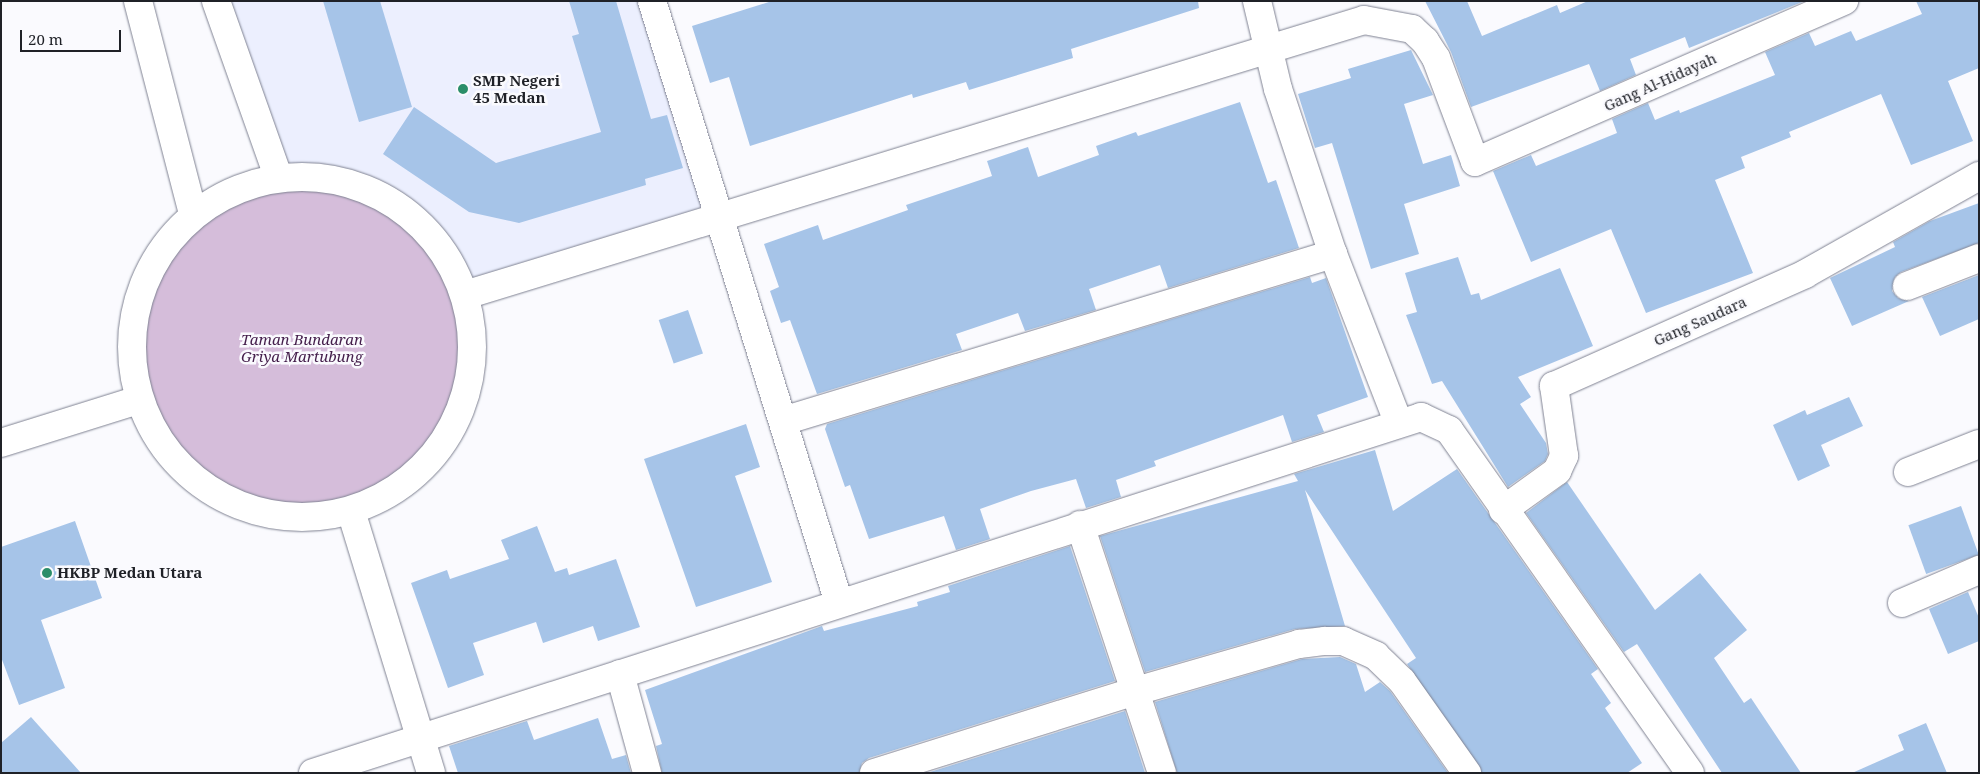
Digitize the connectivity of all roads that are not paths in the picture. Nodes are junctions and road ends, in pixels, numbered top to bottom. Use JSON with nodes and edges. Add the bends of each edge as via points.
{"nodes":[{"id":1,"x":138,"y":1,"type":"edge"},
{"id":2,"x":216,"y":1,"type":"edge"},
{"id":3,"x":1257,"y":1,"type":"edge"},
{"id":4,"x":1844,"y":1,"type":"edge"},
{"id":5,"x":657,"y":3,"type":"edge"},
{"id":6,"x":1271,"y":50,"type":"junction"},
{"id":7,"x":278,"y":176,"type":"junction"},
{"id":8,"x":1979,"y":176,"type":"edge"},
{"id":9,"x":193,"y":213,"type":"junction"},
{"id":10,"x":719,"y":218,"type":"junction"},
{"id":11,"x":1333,"y":254,"type":"junction"},
{"id":12,"x":1979,"y":258,"type":"edge"},
{"id":13,"x":1906,"y":286,"type":"dead end"},
{"id":14,"x":465,"y":296,"type":"junction"},
{"id":15,"x":138,"y":400,"type":"junction"},
{"id":16,"x":783,"y":421,"type":"junction"},
{"id":17,"x":1398,"y":422,"type":"junction"},
{"id":18,"x":1,"y":443,"type":"edge"},
{"id":19,"x":1979,"y":444,"type":"edge"},
{"id":20,"x":1908,"y":472,"type":"dead end"},
{"id":21,"x":1503,"y":510,"type":"junction"},
{"id":22,"x":351,"y":511,"type":"junction"},
{"id":23,"x":1080,"y":525,"type":"junction"},
{"id":24,"x":1979,"y":570,"type":"edge"},
{"id":25,"x":839,"y":603,"type":"junction"},
{"id":26,"x":1902,"y":603,"type":"dead end"},
{"id":27,"x":620,"y":674,"type":"junction"},
{"id":28,"x":1136,"y":691,"type":"junction"},
{"id":29,"x":420,"y":738,"type":"junction"},
{"id":30,"x":313,"y":773,"type":"edge"},
{"id":31,"x":431,"y":773,"type":"edge"},
{"id":32,"x":647,"y":773,"type":"edge"},
{"id":33,"x":874,"y":773,"type":"edge"},
{"id":34,"x":1162,"y":773,"type":"edge"},
{"id":35,"x":1467,"y":773,"type":"edge"},
{"id":36,"x":1690,"y":773,"type":"edge"}],
"edges":[{"from":1,"to":9,"type":"street"},
{"from":2,"to":7,"type":"street"},
{"from":3,"to":6,"type":"street"},
{"from":4,"to":6,"type":"street","name":"Gang Al-Hidayah","via":[[1475,162],[1436,58],[1412,29],[1364,20]]},
{"from":5,"to":10,"type":"street"},
{"from":6,"to":10,"type":"street"},
{"from":6,"to":11,"type":"street","via":[[1278,89]]},
{"from":7,"to":9,"type":"street"},
{"from":7,"to":14,"type":"street","via":[[338,179],[394,202],[438,243]]},
{"from":8,"to":21,"type":"street","name":"Gang Saudara","via":[[1805,274],[1554,386],[1564,456],[1557,471]]},
{"from":9,"to":15,"type":"street","via":[[149,266],[130,332]]},
{"from":10,"to":14,"type":"street"},
{"from":10,"to":16,"type":"street"},
{"from":11,"to":16,"type":"street"},
{"from":11,"to":17,"type":"street"},
{"from":12,"to":13,"type":"street"},
{"from":14,"to":22,"type":"street","via":[[473,363],[454,428],[411,480]]},
{"from":15,"to":18,"type":"street"},
{"from":15,"to":22,"type":"street","via":[[171,458],[222,498],[286,518]]},
{"from":16,"to":25,"type":"street"},
{"from":17,"to":21,"type":"street","via":[[1421,417],[1445,426]]},
{"from":17,"to":23,"type":"street"},
{"from":19,"to":20,"type":"street"},
{"from":21,"to":36,"type":"street"},
{"from":22,"to":29,"type":"street"},
{"from":23,"to":25,"type":"street"},
{"from":23,"to":28,"type":"street"},
{"from":24,"to":26,"type":"street"},
{"from":25,"to":27,"type":"street"},
{"from":27,"to":29,"type":"street"},
{"from":27,"to":32,"type":"street"},
{"from":28,"to":33,"type":"street"},
{"from":28,"to":34,"type":"street"},
{"from":28,"to":35,"type":"street","via":[[1299,644],[1343,641],[1376,656],[1402,681]]},
{"from":29,"to":30,"type":"street"},
{"from":29,"to":31,"type":"street"}]}
